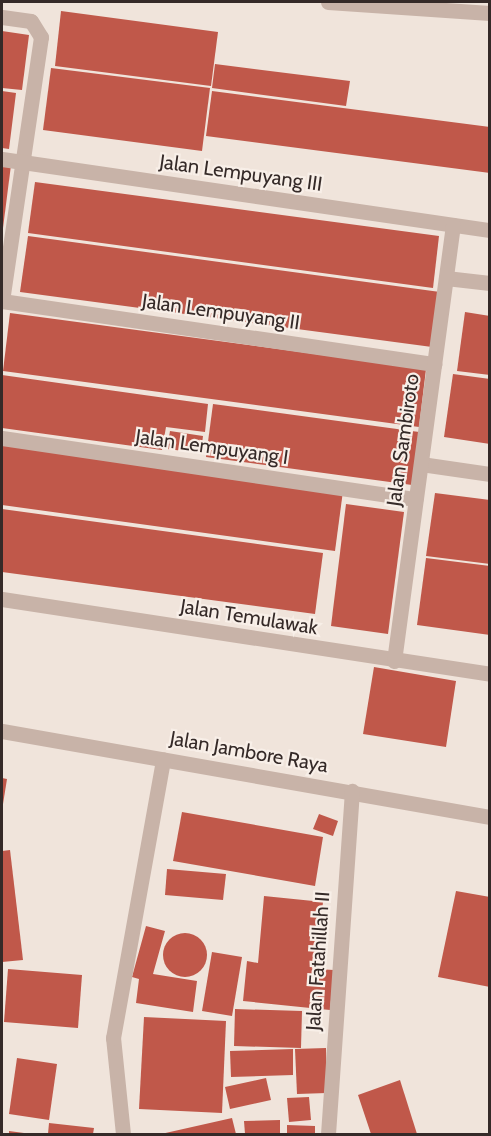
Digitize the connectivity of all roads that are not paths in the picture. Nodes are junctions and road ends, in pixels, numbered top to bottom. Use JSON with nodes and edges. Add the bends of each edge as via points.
{"nodes":[{"id":1,"x":328,"y":2,"type":"edge"},
{"id":2,"x":489,"y":13,"type":"edge"},
{"id":3,"x":2,"y":17,"type":"edge"},
{"id":4,"x":2,"y":159,"type":"edge"},
{"id":5,"x":24,"y":162,"type":"junction"},
{"id":6,"x":453,"y":225,"type":"junction"},
{"id":7,"x":489,"y":230,"type":"edge"},
{"id":8,"x":446,"y":278,"type":"junction"},
{"id":9,"x":489,"y":283,"type":"edge"},
{"id":10,"x":2,"y":301,"type":"edge"},
{"id":11,"x":434,"y":364,"type":"junction"},
{"id":12,"x":2,"y":438,"type":"edge"},
{"id":13,"x":421,"y":464,"type":"junction"},
{"id":14,"x":489,"y":474,"type":"edge"},
{"id":15,"x":416,"y":499,"type":"junction"},
{"id":16,"x":2,"y":600,"type":"edge"},
{"id":17,"x":394,"y":661,"type":"junction"},
{"id":18,"x":489,"y":674,"type":"edge"},
{"id":19,"x":2,"y":731,"type":"edge"},
{"id":20,"x":163,"y":759,"type":"junction"},
{"id":21,"x":352,"y":791,"type":"junction"},
{"id":22,"x":489,"y":817,"type":"edge"},
{"id":23,"x":123,"y":1134,"type":"edge"},
{"id":24,"x":327,"y":1134,"type":"edge"}],
"edges":[{"from":1,"to":2,"type":"street"},
{"from":3,"to":5,"type":"street","via":[[31,21],[41,37]]},
{"from":4,"to":5,"type":"street","name":"Jalan Lempuyang III"},
{"from":5,"to":6,"type":"street","name":"Jalan Lempuyang III"},
{"from":5,"to":10,"type":"street"},
{"from":6,"to":7,"type":"street","name":"Jalan Lempuyang III"},
{"from":6,"to":8,"type":"street","name":"Jalan Sambiroto"},
{"from":8,"to":9,"type":"street"},
{"from":8,"to":11,"type":"street","name":"Jalan Sambiroto"},
{"from":10,"to":11,"type":"street","name":"Jalan Lempuyang II"},
{"from":11,"to":13,"type":"street","name":"Jalan Sambiroto"},
{"from":12,"to":15,"type":"street","name":"Jalan Lempuyang I"},
{"from":13,"to":14,"type":"street"},
{"from":13,"to":15,"type":"street","name":"Jalan Sambiroto"},
{"from":15,"to":17,"type":"street","name":"Jalan Sambiroto"},
{"from":16,"to":17,"type":"street","name":"Jalan Temulawak"},
{"from":17,"to":18,"type":"street","name":"Jalan Temulawak"},
{"from":19,"to":20,"type":"street","name":"Jalan Jambore Raya"},
{"from":20,"to":21,"type":"street","name":"Jalan Jambore Raya"},
{"from":20,"to":23,"type":"street","via":[[113,1038]]},
{"from":21,"to":22,"type":"street","name":"Jalan Jambore Raya"},
{"from":21,"to":24,"type":"street","name":"Jalan Fatahillah II"}]}
